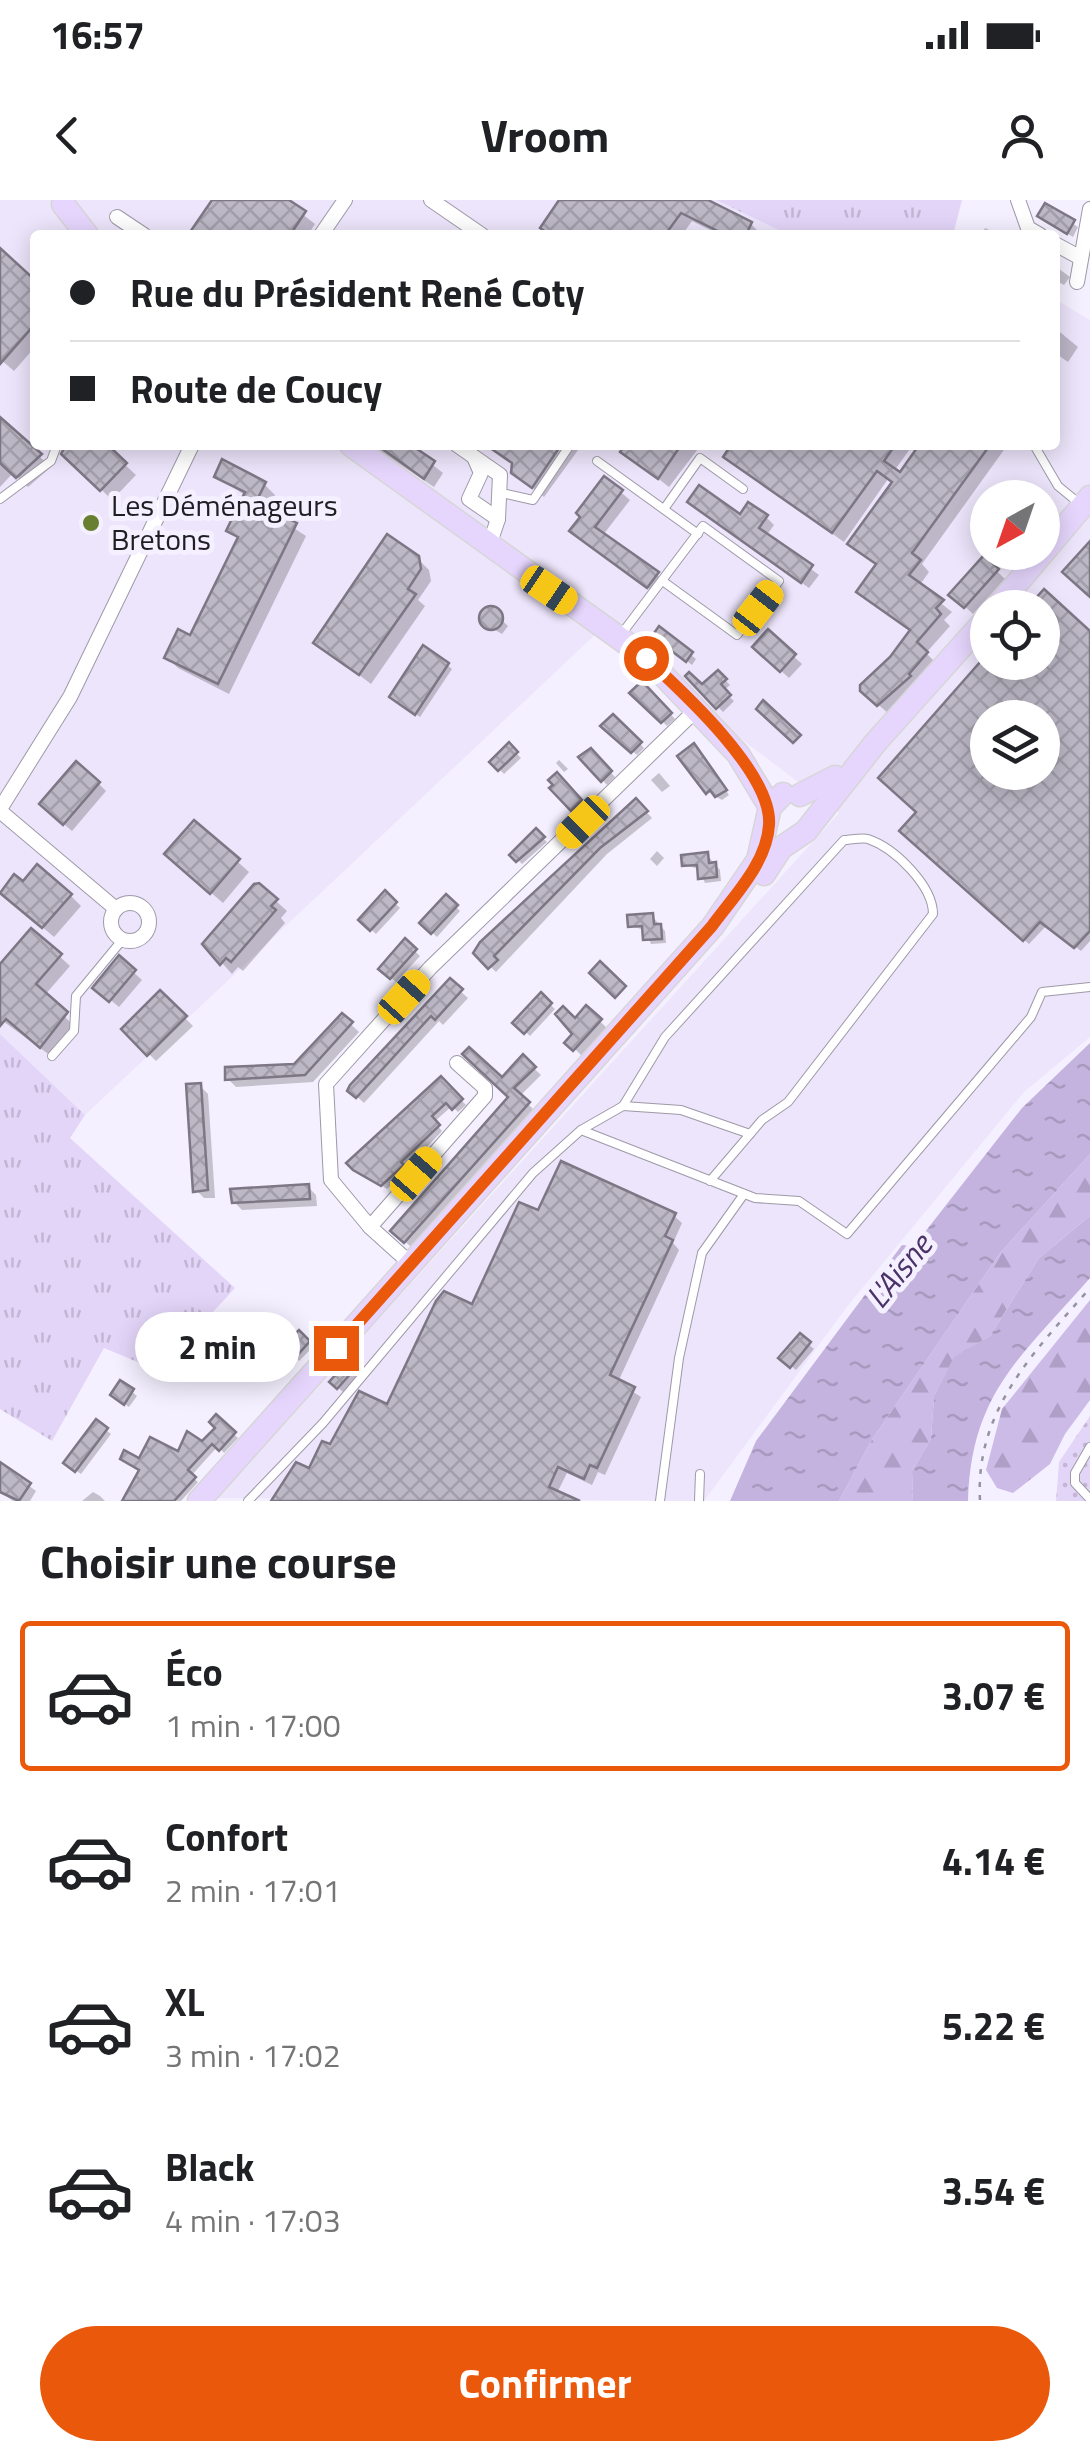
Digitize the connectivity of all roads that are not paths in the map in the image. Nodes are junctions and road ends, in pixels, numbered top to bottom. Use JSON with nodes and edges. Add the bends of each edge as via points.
{"nodes":[{"id":1,"x":345,"y":200,"type":"edge"},
{"id":2,"x":431,"y":200,"type":"edge"},
{"id":3,"x":1018,"y":200,"type":"edge"},
{"id":4,"x":62,"y":202,"type":"edge"},
{"id":5,"x":1090,"y":209,"type":"edge"},
{"id":6,"x":117,"y":217,"type":"dead end"},
{"id":7,"x":75,"y":230,"type":"edge"},
{"id":8,"x":84,"y":230,"type":"edge"},
{"id":9,"x":136,"y":230,"type":"edge"},
{"id":10,"x":324,"y":230,"type":"edge"},
{"id":11,"x":475,"y":230,"type":"edge"},
{"id":12,"x":1031,"y":230,"type":"edge"},
{"id":13,"x":1060,"y":247,"type":"edge"},
{"id":14,"x":1080,"y":257,"type":"junction"},
{"id":15,"x":1077,"y":282,"type":"dead end"},
{"id":16,"x":55,"y":450,"type":"edge"},
{"id":17,"x":190,"y":450,"type":"edge"},
{"id":18,"x":359,"y":450,"type":"edge"},
{"id":19,"x":464,"y":450,"type":"edge"},
{"id":20,"x":567,"y":450,"type":"edge"},
{"id":21,"x":1037,"y":450,"type":"edge"},
{"id":22,"x":474,"y":457,"type":"junction"},
{"id":23,"x":597,"y":461,"type":"dead end"},
{"id":24,"x":743,"y":489,"type":"dead end"},
{"id":25,"x":502,"y":493,"type":"junction"},
{"id":26,"x":0,"y":499,"type":"edge"},
{"id":27,"x":1088,"y":505,"type":"edge"},
{"id":28,"x":664,"y":510,"type":"junction"},
{"id":29,"x":489,"y":529,"type":"junction"},
{"id":30,"x":698,"y":534,"type":"junction"},
{"id":31,"x":664,"y":582,"type":"junction"},
{"id":32,"x":1012,"y":590,"type":"edge"},
{"id":33,"x":620,"y":636,"type":"junction"},
{"id":34,"x":970,"y":637,"type":"edge"},
{"id":35,"x":697,"y":709,"type":"junction"},
{"id":36,"x":876,"y":742,"type":"junction"},
{"id":37,"x":781,"y":805,"type":"junction"},
{"id":38,"x":0,"y":810,"type":"edge"},
{"id":39,"x":812,"y":820,"type":"junction"},
{"id":40,"x":794,"y":837,"type":"junction"},
{"id":41,"x":116,"y":910,"type":"junction"},
{"id":42,"x":712,"y":926,"type":"junction"},
{"id":43,"x":123,"y":939,"type":"junction"},
{"id":44,"x":1090,"y":987,"type":"edge"},
{"id":45,"x":52,"y":1056,"type":"dead end"},
{"id":46,"x":457,"y":1063,"type":"dead end"},
{"id":47,"x":623,"y":1106,"type":"junction"},
{"id":48,"x":581,"y":1130,"type":"junction"},
{"id":49,"x":750,"y":1134,"type":"junction"},
{"id":50,"x":710,"y":1180,"type":"junction"},
{"id":51,"x":744,"y":1194,"type":"junction"},
{"id":52,"x":370,"y":1227,"type":"junction"},
{"id":53,"x":411,"y":1264,"type":"junction"},
{"id":54,"x":1090,"y":1447,"type":"edge"},
{"id":55,"x":700,"y":1474,"type":"dead end"},
{"id":56,"x":1090,"y":1499,"type":"edge"},
{"id":57,"x":199,"y":1501,"type":"edge"},
{"id":58,"x":248,"y":1501,"type":"edge"},
{"id":59,"x":660,"y":1501,"type":"edge"},
{"id":60,"x":699,"y":1501,"type":"edge"}],
"edges":[{"from":1,"to":10,"type":"street"},
{"from":2,"to":11,"type":"street"},
{"from":3,"to":12,"type":"street"},
{"from":4,"to":7,"type":"main road"},
{"from":4,"to":8,"type":"main road"},
{"from":5,"to":14,"type":"street"},
{"from":6,"to":9,"type":"street"},
{"from":13,"to":14,"type":"street"},
{"from":14,"to":15,"type":"street"},
{"from":16,"to":26,"type":"lane","via":[[51,461]]},
{"from":17,"to":38,"type":"street","via":[[70,697]]},
{"from":18,"to":29,"type":"main road"},
{"from":19,"to":22,"type":"street"},
{"from":20,"to":25,"type":"lane","via":[[534,500]]},
{"from":21,"to":27,"type":"lane","via":[[1058,486]]},
{"from":22,"to":25,"type":"street","via":[[500,475]]},
{"from":22,"to":29,"type":"street","via":[[482,469],[469,499]]},
{"from":23,"to":28,"type":"lane"},
{"from":24,"to":28,"type":"lane","via":[[700,458]]},
{"from":25,"to":29,"type":"street"},
{"from":27,"to":32,"type":"main road"},
{"from":28,"to":30,"type":"lane"},
{"from":29,"to":33,"type":"main road","via":[[530,577]]},
{"from":30,"to":31,"type":"lane"},
{"from":30,"to":31,"type":"lane","via":[[703,526],[780,581],[737,635]]},
{"from":31,"to":33,"type":"lane"},
{"from":33,"to":35,"type":"main road"},
{"from":34,"to":36,"type":"main road"},
{"from":35,"to":37,"type":"main road"},
{"from":35,"to":52,"type":"street","via":[[457,942],[326,1084],[332,1180]]},
{"from":36,"to":37,"type":"main road","via":[[831,782]]},
{"from":36,"to":39,"type":"main road"},
{"from":37,"to":39,"type":"main road","via":[[810,805]]},
{"from":37,"to":40,"type":"main road","via":[[780,834]]},
{"from":37,"to":42,"type":"main road","via":[[758,860]]},
{"from":38,"to":41,"type":"street"},
{"from":39,"to":40,"type":"main road"},
{"from":40,"to":42,"type":"main road","via":[[754,889]]},
{"from":41,"to":43,"type":"street","via":[[112,926]]},
{"from":41,"to":43,"type":"street","via":[[134,904],[148,915],[145,934]]},
{"from":42,"to":53,"type":"main road"},
{"from":43,"to":45,"type":"lane","via":[[76,996],[74,1031]]},
{"from":44,"to":51,"type":"lane","via":[[1042,992],[1031,1016],[847,1234],[799,1201]]},
{"from":46,"to":52,"type":"street","via":[[486,1088],[485,1096]]},
{"from":47,"to":48,"type":"lane"},
{"from":47,"to":49,"type":"lane","via":[[681,1110]]},
{"from":47,"to":49,"type":"lane","via":[[666,1037],[844,840],[867,838],[901,860],[933,898],[933,914],[788,1102]]},
{"from":48,"to":50,"type":"lane"},
{"from":48,"to":58,"type":"lane","via":[[533,1173],[323,1423]]},
{"from":49,"to":50,"type":"lane"},
{"from":50,"to":51,"type":"lane"},
{"from":51,"to":59,"type":"lane","via":[[702,1253],[678,1358]]},
{"from":52,"to":53,"type":"street"},
{"from":53,"to":57,"type":"main road"},
{"from":54,"to":56,"type":"lane","via":[[1075,1483]]},
{"from":55,"to":60,"type":"lane"}]}
